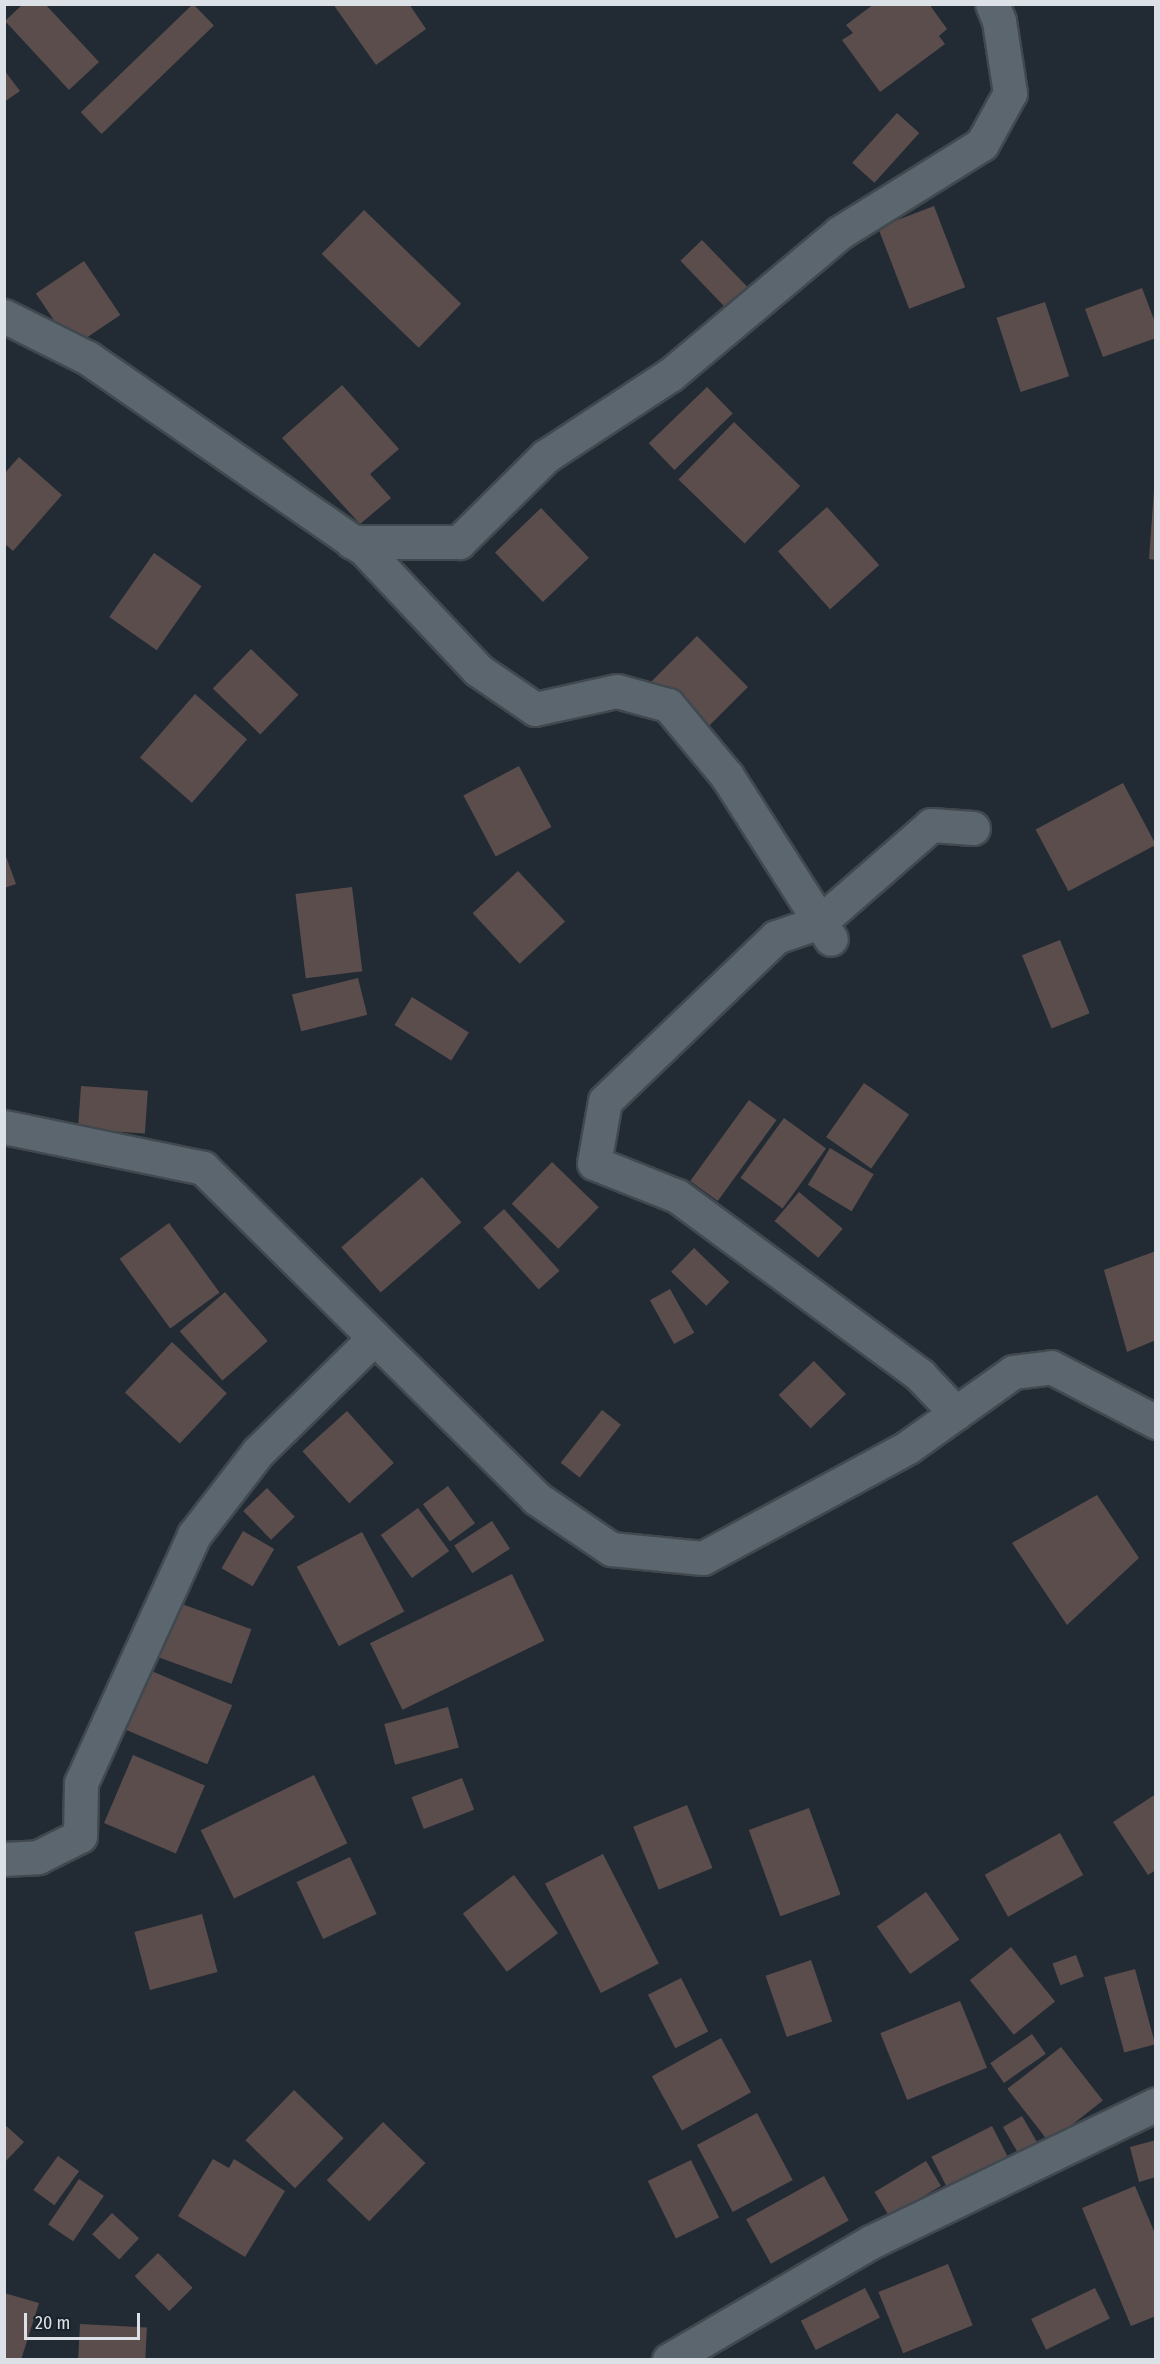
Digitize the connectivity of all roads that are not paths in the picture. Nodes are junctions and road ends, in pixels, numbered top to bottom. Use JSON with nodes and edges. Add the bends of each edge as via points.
{"nodes":[{"id":1,"x":992,"y":4,"type":"edge"},
{"id":2,"x":4,"y":316,"type":"edge"},
{"id":3,"x":352,"y":542,"type":"junction"},
{"id":4,"x":973,"y":828,"type":"dead end"},
{"id":5,"x":825,"y":931,"type":"junction"},
{"id":6,"x":4,"y":1127,"type":"edge"},
{"id":7,"x":375,"y":1338,"type":"junction"},
{"id":8,"x":956,"y":1413,"type":"junction"},
{"id":9,"x":1155,"y":1422,"type":"edge"},
{"id":10,"x":4,"y":1859,"type":"edge"},
{"id":11,"x":1155,"y":2104,"type":"edge"},
{"id":12,"x":669,"y":2360,"type":"edge"}],
"edges":[{"from":1,"to":3,"type":"street","via":[[999,21],[1010,93],[982,144],[839,233],[670,375],[546,456],[459,542]]},
{"from":2,"to":3,"type":"street","via":[[88,358]]},
{"from":3,"to":5,"type":"street","via":[[365,550],[478,670],[536,709],[617,691],[668,705],[727,776]]},
{"from":4,"to":5,"type":"street","via":[[931,825]]},
{"from":5,"to":8,"type":"street","via":[[776,937],[605,1101],[594,1163],[677,1196],[920,1375]]},
{"from":6,"to":7,"type":"street","via":[[202,1168]]},
{"from":7,"to":8,"type":"street","via":[[536,1498],[611,1549],[703,1558],[908,1447]]},
{"from":7,"to":10,"type":"street","via":[[258,1452],[194,1535],[81,1783],[80,1836],[38,1857]]},
{"from":8,"to":9,"type":"street","via":[[1013,1372],[1051,1367]]},
{"from":11,"to":12,"type":"street","via":[[871,2242]]}]}
